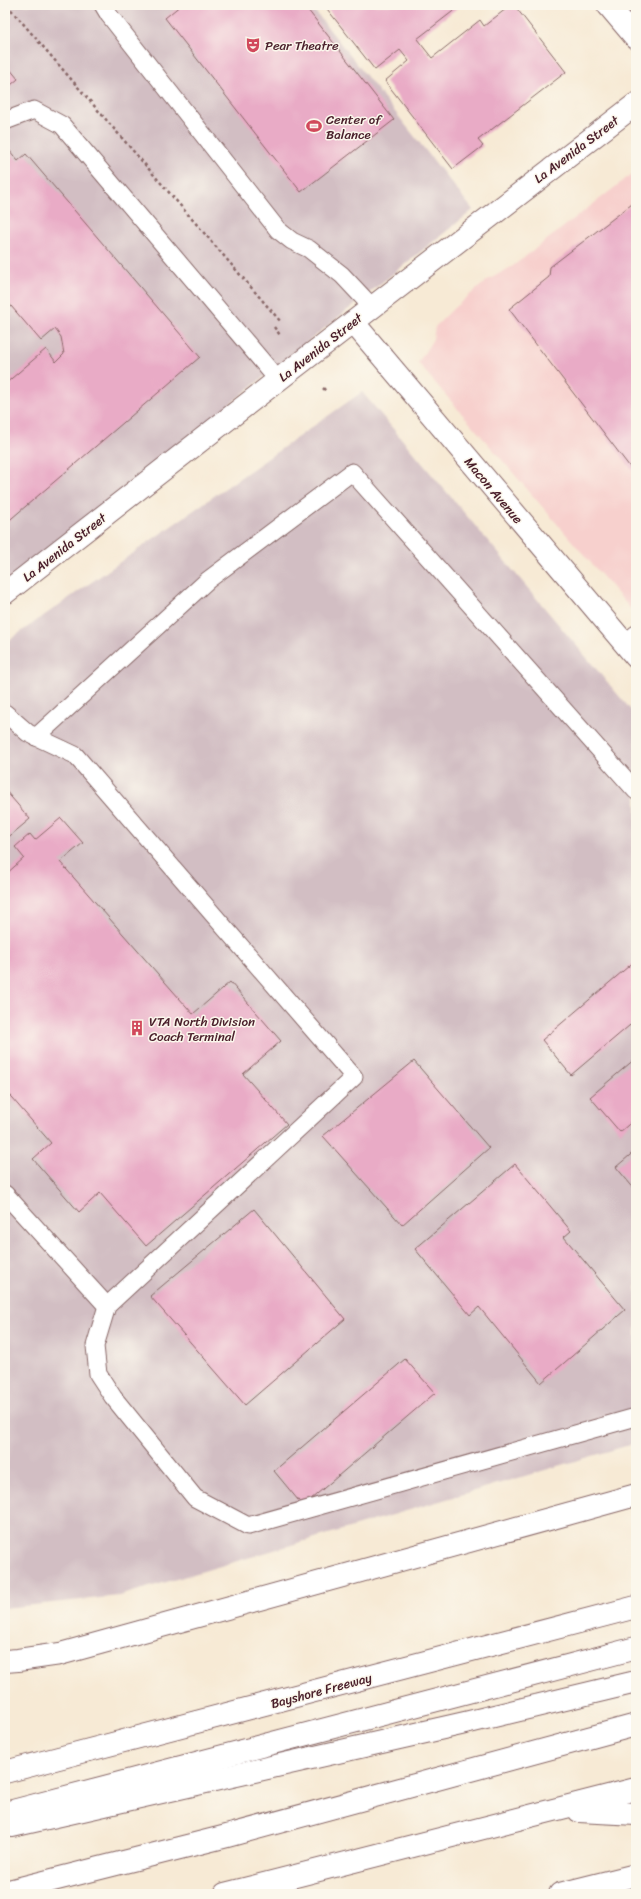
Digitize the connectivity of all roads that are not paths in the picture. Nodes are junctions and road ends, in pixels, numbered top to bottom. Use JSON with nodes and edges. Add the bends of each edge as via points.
{"nodes":[{"id":1,"x":103,"y":5,"type":"edge"},
{"id":2,"x":608,"y":5,"type":"edge"},
{"id":3,"x":636,"y":38,"type":"edge"},
{"id":4,"x":636,"y":104,"type":"edge"},
{"id":5,"x":5,"y":121,"type":"edge"},
{"id":6,"x":372,"y":307,"type":"junction"},
{"id":7,"x":353,"y":322,"type":"junction"},
{"id":8,"x":278,"y":380,"type":"junction"},
{"id":9,"x":5,"y":593,"type":"edge"},
{"id":10,"x":632,"y":645,"type":"edge"},
{"id":11,"x":5,"y":713,"type":"edge"},
{"id":12,"x":36,"y":737,"type":"junction"},
{"id":13,"x":636,"y":791,"type":"edge"},
{"id":14,"x":5,"y":1194,"type":"edge"},
{"id":15,"x":107,"y":1306,"type":"junction"},
{"id":16,"x":636,"y":1417,"type":"edge"},
{"id":17,"x":636,"y":1495,"type":"edge"},
{"id":18,"x":636,"y":1599,"type":"edge"},
{"id":19,"x":636,"y":1607,"type":"edge"},
{"id":20,"x":587,"y":1619,"type":"junction"},
{"id":21,"x":636,"y":1648,"type":"edge"},
{"id":22,"x":5,"y":1660,"type":"edge"},
{"id":23,"x":636,"y":1682,"type":"edge"},
{"id":24,"x":636,"y":1725,"type":"edge"},
{"id":25,"x":5,"y":1772,"type":"edge"},
{"id":26,"x":636,"y":1789,"type":"edge"},
{"id":27,"x":558,"y":1810,"type":"junction"},
{"id":28,"x":5,"y":1813,"type":"edge"},
{"id":29,"x":636,"y":1814,"type":"edge"},
{"id":30,"x":5,"y":1827,"type":"edge"},
{"id":31,"x":636,"y":1875,"type":"edge"},
{"id":32,"x":5,"y":1892,"type":"edge"},
{"id":33,"x":225,"y":1894,"type":"edge"},
{"id":34,"x":560,"y":1894,"type":"edge"}],
"edges":[{"from":1,"to":6,"type":"lane","via":[[278,230],[292,241],[309,249],[342,275]]},
{"from":2,"to":3,"type":"main road"},
{"from":4,"to":6,"type":"main road","name":"La Avenida Street"},
{"from":5,"to":8,"type":"lane","via":[[34,110],[62,125]]},
{"from":6,"to":7,"type":"main road","name":"La Avenida Street"},
{"from":7,"to":8,"type":"main road","name":"La Avenida Street"},
{"from":7,"to":10,"type":"main road","name":"Macon Avenue"},
{"from":8,"to":9,"type":"main road","name":"La Avenida Street"},
{"from":11,"to":12,"type":"lane"},
{"from":12,"to":13,"type":"lane","via":[[208,580],[352,472]]},
{"from":12,"to":15,"type":"lane","via":[[75,754],[354,1077]]},
{"from":14,"to":15,"type":"lane"},
{"from":15,"to":16,"type":"lane","via":[[95,1346],[98,1374],[113,1397],[195,1498],[248,1526]]},
{"from":17,"to":22,"type":"main road","via":[[60,1654]]},
{"from":18,"to":20,"type":"main road"},
{"from":19,"to":20,"type":"main road","name":"Bayshore Freeway"},
{"from":20,"to":25,"type":"main road","name":"Bayshore Freeway"},
{"from":21,"to":28,"type":"main road"},
{"from":23,"to":30,"type":"main road"},
{"from":24,"to":32,"type":"main road","via":[[227,1836]]},
{"from":26,"to":27,"type":"main road"},
{"from":27,"to":29,"type":"main road"},
{"from":27,"to":33,"type":"main road"},
{"from":31,"to":34,"type":"main road"}]}
